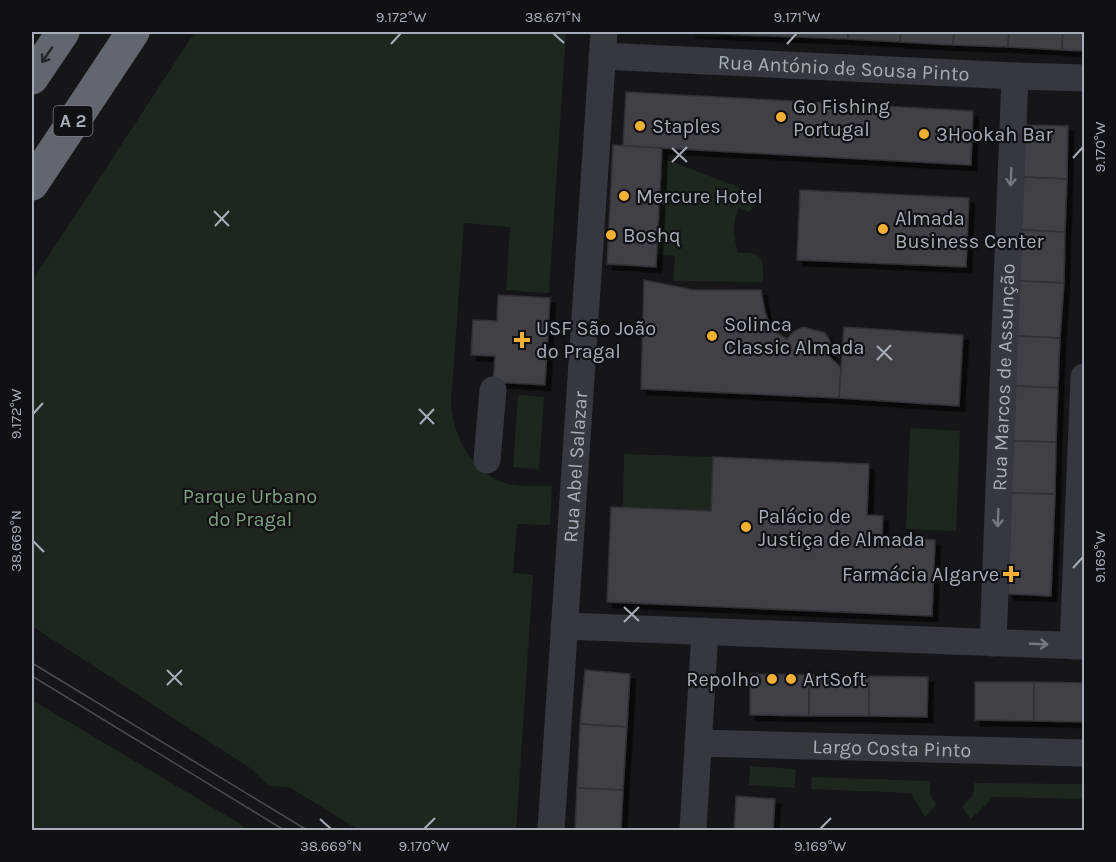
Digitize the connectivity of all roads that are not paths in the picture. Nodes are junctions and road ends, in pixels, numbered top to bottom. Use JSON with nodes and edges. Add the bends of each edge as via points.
{"nodes":[{"id":1,"x":63,"y":32,"type":"edge"},
{"id":2,"x":133,"y":32,"type":"edge"},
{"id":3,"x":603,"y":44,"type":"edge"},
{"id":4,"x":1015,"y":76,"type":"junction"},
{"id":5,"x":32,"y":78,"type":"edge"},
{"id":6,"x":1084,"y":78,"type":"edge"},
{"id":7,"x":32,"y":184,"type":"edge"},
{"id":8,"x":1084,"y":376,"type":"edge"},
{"id":9,"x":493,"y":390,"type":"dead end"},
{"id":10,"x":487,"y":460,"type":"dead end"},
{"id":11,"x":564,"y":626,"type":"junction"},
{"id":12,"x":705,"y":631,"type":"junction"},
{"id":13,"x":993,"y":643,"type":"junction"},
{"id":14,"x":1079,"y":646,"type":"edge"},
{"id":15,"x":698,"y":743,"type":"junction"},
{"id":16,"x":1084,"y":753,"type":"edge"},
{"id":17,"x":551,"y":831,"type":"edge"},
{"id":18,"x":693,"y":831,"type":"edge"}],
"edges":[{"from":1,"to":5,"type":"highway","one_way":true},
{"from":2,"to":7,"type":"highway","number":"A 2"},
{"from":3,"to":4,"type":"street","name":"Rua António de Sousa Pinto"},
{"from":3,"to":11,"type":"street","name":"Rua Abel Salazar"},
{"from":4,"to":6,"type":"street","name":"Rua António de Sousa Pinto"},
{"from":4,"to":13,"type":"street","name":"Rua Marcos de Assunção","one_way":true},
{"from":8,"to":14,"type":"street"},
{"from":9,"to":10,"type":"street"},
{"from":11,"to":12,"type":"street"},
{"from":11,"to":17,"type":"street","name":"Rua Abel Salazar"},
{"from":12,"to":13,"type":"street"},
{"from":12,"to":15,"type":"street"},
{"from":13,"to":14,"type":"street","one_way":true},
{"from":15,"to":16,"type":"street","name":"Largo Costa Pinto"},
{"from":15,"to":18,"type":"street"}]}
